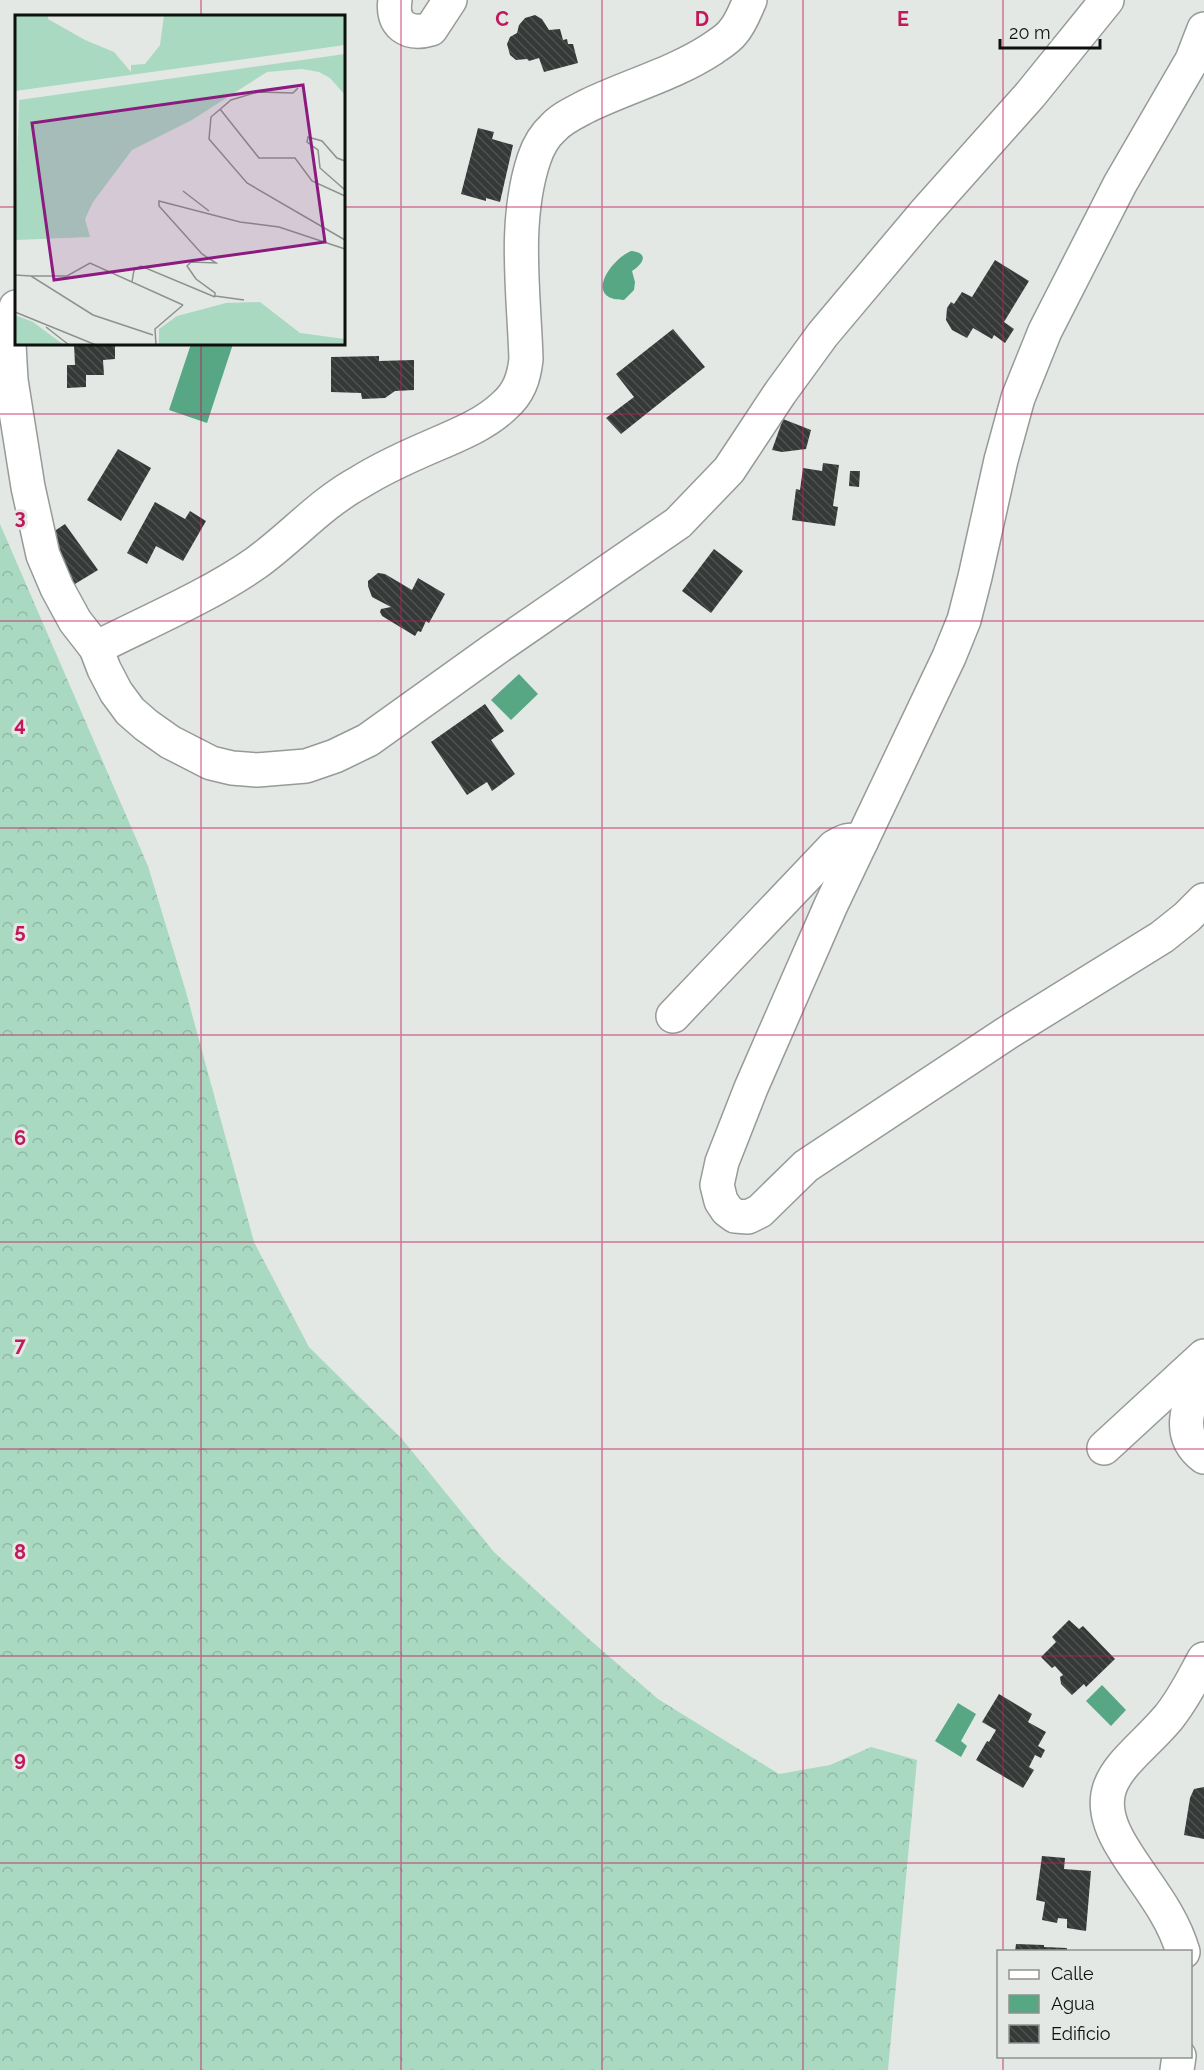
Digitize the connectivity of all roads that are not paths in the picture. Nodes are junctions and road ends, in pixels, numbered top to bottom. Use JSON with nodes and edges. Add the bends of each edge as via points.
{"nodes":[{"id":1,"x":395,"y":0,"type":"edge"},
{"id":2,"x":450,"y":0,"type":"edge"},
{"id":3,"x":750,"y":0,"type":"edge"},
{"id":4,"x":1107,"y":0,"type":"edge"},
{"id":5,"x":1204,"y":29,"type":"edge"},
{"id":6,"x":15,"y":312,"type":"edge"},
{"id":7,"x":96,"y":648,"type":"junction"},
{"id":8,"x":861,"y":842,"type":"junction"},
{"id":9,"x":1204,"y":900,"type":"edge"},
{"id":10,"x":673,"y":1016,"type":"dead end"},
{"id":11,"x":1204,"y":1356,"type":"edge"},
{"id":12,"x":1204,"y":1379,"type":"edge"},
{"id":13,"x":1104,"y":1448,"type":"dead end"},
{"id":14,"x":1204,"y":1457,"type":"edge"},
{"id":15,"x":1204,"y":1659,"type":"edge"},
{"id":16,"x":1182,"y":1950,"type":"edge"}],
"edges":[{"from":1,"to":2,"type":"lane","via":[[397,21],[420,33],[431,29]]},
{"from":3,"to":7,"type":"lane","via":[[732,34],[696,60],[570,115],[542,141],[527,181],[522,229],[524,375],[519,390],[504,406],[486,420],[360,481],[257,562],[221,585]]},
{"from":4,"to":7,"type":"lane","via":[[823,334],[729,470],[678,523],[368,740],[306,766],[256,770],[211,763],[170,742],[130,711],[116,692]]},
{"from":5,"to":8,"type":"lane","via":[[1192,60],[1120,184],[1045,331],[1018,398],[964,620]]},
{"from":6,"to":7,"type":"lane","via":[[9,345],[11,380],[37,534],[57,588]]},
{"from":8,"to":9,"type":"lane","via":[[722,1162],[717,1185],[721,1201],[735,1216],[748,1217],[760,1210],[806,1166],[1007,1033],[1162,937]]},
{"from":8,"to":10,"type":"lane","via":[[852,839],[834,847]]},
{"from":11,"to":13,"type":"lane"},
{"from":12,"to":14,"type":"lane","via":[[1193,1394],[1185,1424],[1197,1451]]},
{"from":15,"to":16,"type":"lane","via":[[1170,1716],[1116,1774],[1106,1801],[1112,1831],[1162,1906]]}]}
